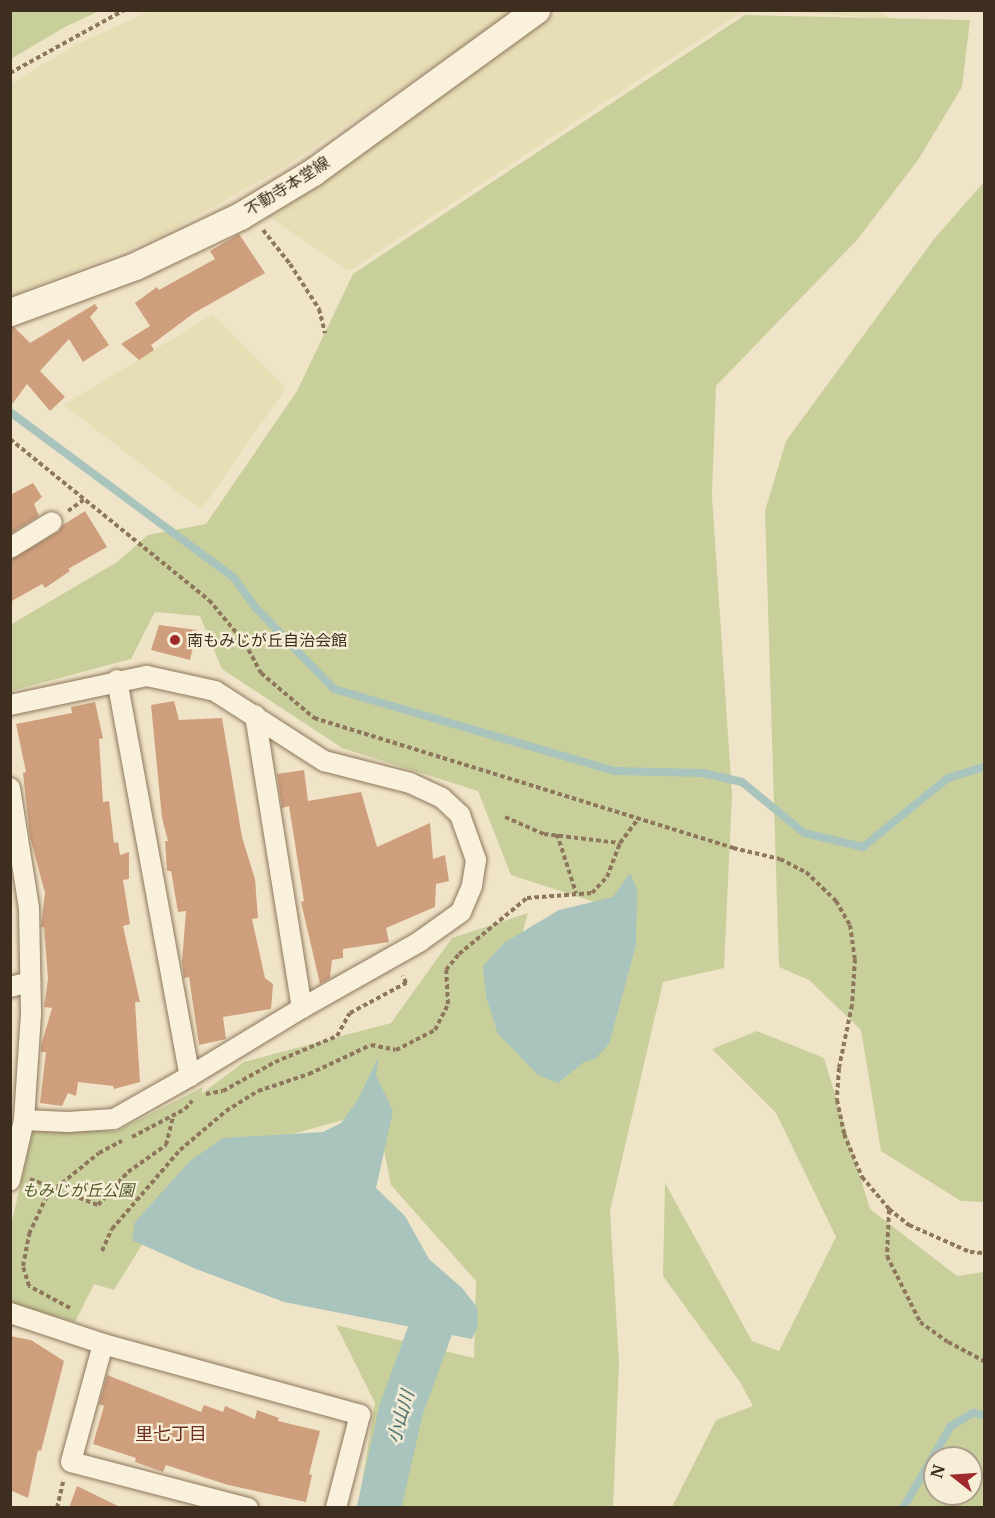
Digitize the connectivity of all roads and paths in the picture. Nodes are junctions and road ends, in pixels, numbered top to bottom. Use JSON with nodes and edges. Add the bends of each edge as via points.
{"nodes":[{"id":1,"x":124,"y":10,"type":"edge"},
{"id":2,"x":536,"y":10,"type":"edge"},
{"id":3,"x":10,"y":73,"type":"edge"},
{"id":4,"x":248,"y":211,"type":"junction"},
{"id":5,"x":10,"y":312,"type":"edge"},
{"id":6,"x":325,"y":333,"type":"dead end"},
{"id":7,"x":10,"y":439,"type":"edge"},
{"id":8,"x":52,"y":522,"type":"dead end"},
{"id":9,"x":10,"y":548,"type":"edge"},
{"id":10,"x":117,"y":680,"type":"junction"},
{"id":11,"x":10,"y":705,"type":"edge"},
{"id":12,"x":255,"y":715,"type":"junction"},
{"id":13,"x":10,"y":788,"type":"edge"},
{"id":14,"x":505,"y":817,"type":"dead end"},
{"id":15,"x":639,"y":818,"type":"junction"},
{"id":16,"x":558,"y":834,"type":"junction"},
{"id":17,"x":620,"y":843,"type":"junction"},
{"id":18,"x":576,"y":893,"type":"junction"},
{"id":19,"x":396,"y":956,"type":"junction"},
{"id":20,"x":30,"y":982,"type":"junction"},
{"id":21,"x":10,"y":987,"type":"edge"},
{"id":22,"x":302,"y":1008,"type":"junction"},
{"id":23,"x":190,"y":1076,"type":"junction"},
{"id":24,"x":173,"y":1117,"type":"junction"},
{"id":25,"x":24,"y":1120,"type":"junction"},
{"id":26,"x":11,"y":1177,"type":"edge"},
{"id":27,"x":56,"y":1188,"type":"junction"},
{"id":28,"x":889,"y":1209,"type":"junction"},
{"id":29,"x":102,"y":1251,"type":"dead end"},
{"id":30,"x":984,"y":1253,"type":"edge"},
{"id":31,"x":10,"y":1313,"type":"edge"},
{"id":32,"x":64,"y":1331,"type":"junction"},
{"id":33,"x":103,"y":1344,"type":"junction"},
{"id":34,"x":984,"y":1361,"type":"edge"},
{"id":35,"x":248,"y":1508,"type":"edge"},
{"id":36,"x":336,"y":1508,"type":"edge"}],
"edges":[{"from":1,"to":3,"type":"path"},
{"from":2,"to":4,"type":"main road","name":"不動寺本堂線","via":[[313,172]]},
{"from":4,"to":5,"type":"main road","name":"不動寺本堂線","via":[[135,266]]},
{"from":4,"to":6,"type":"path","via":[[319,309]]},
{"from":7,"to":15,"type":"path","via":[[209,600],[245,643],[261,673],[314,718]]},
{"from":8,"to":9,"type":"street"},
{"from":10,"to":11,"type":"street"},
{"from":10,"to":12,"type":"street","via":[[147,676],[214,691]]},
{"from":10,"to":23,"type":"street"},
{"from":12,"to":19,"type":"street","via":[[324,761],[411,783],[442,798],[460,814],[476,860],[472,886],[461,912]]},
{"from":12,"to":22,"type":"street"},
{"from":13,"to":20,"type":"street","via":[[29,908]]},
{"from":14,"to":16,"type":"path","via":[[544,834]]},
{"from":15,"to":17,"type":"path"},
{"from":15,"to":28,"type":"path","via":[[780,859],[806,872],[836,901],[850,925],[855,959],[852,1005],[838,1068],[837,1100],[844,1134],[862,1177]]},
{"from":16,"to":17,"type":"path"},
{"from":16,"to":18,"type":"path"},
{"from":17,"to":18,"type":"path","via":[[607,877],[592,893]]},
{"from":18,"to":29,"type":"path","via":[[527,898],[459,954],[446,970],[448,1004],[435,1030],[396,1050],[371,1045],[309,1074],[258,1091],[226,1111],[180,1150],[112,1230]]},
{"from":19,"to":22,"type":"street"},
{"from":19,"to":24,"type":"path","via":[[406,983],[350,1013],[337,1036],[275,1062],[224,1091],[209,1092]]},
{"from":20,"to":21,"type":"street"},
{"from":20,"to":25,"type":"street"},
{"from":22,"to":23,"type":"street"},
{"from":23,"to":25,"type":"street","via":[[114,1119]]},
{"from":24,"to":27,"type":"path","via":[[99,1152]]},
{"from":24,"to":27,"type":"path","via":[[166,1145],[128,1172],[98,1204]]},
{"from":25,"to":26,"type":"street"},
{"from":26,"to":27,"type":"path"},
{"from":27,"to":32,"type":"path","via":[[45,1200],[28,1234],[22,1266],[29,1286],[71,1309]]},
{"from":28,"to":30,"type":"path","via":[[909,1225],[941,1241]]},
{"from":28,"to":34,"type":"path","via":[[887,1256],[920,1322]]},
{"from":31,"to":32,"type":"street"},
{"from":32,"to":33,"type":"street"},
{"from":33,"to":35,"type":"street","via":[[71,1462]]},
{"from":33,"to":36,"type":"street","via":[[360,1415]]}]}
